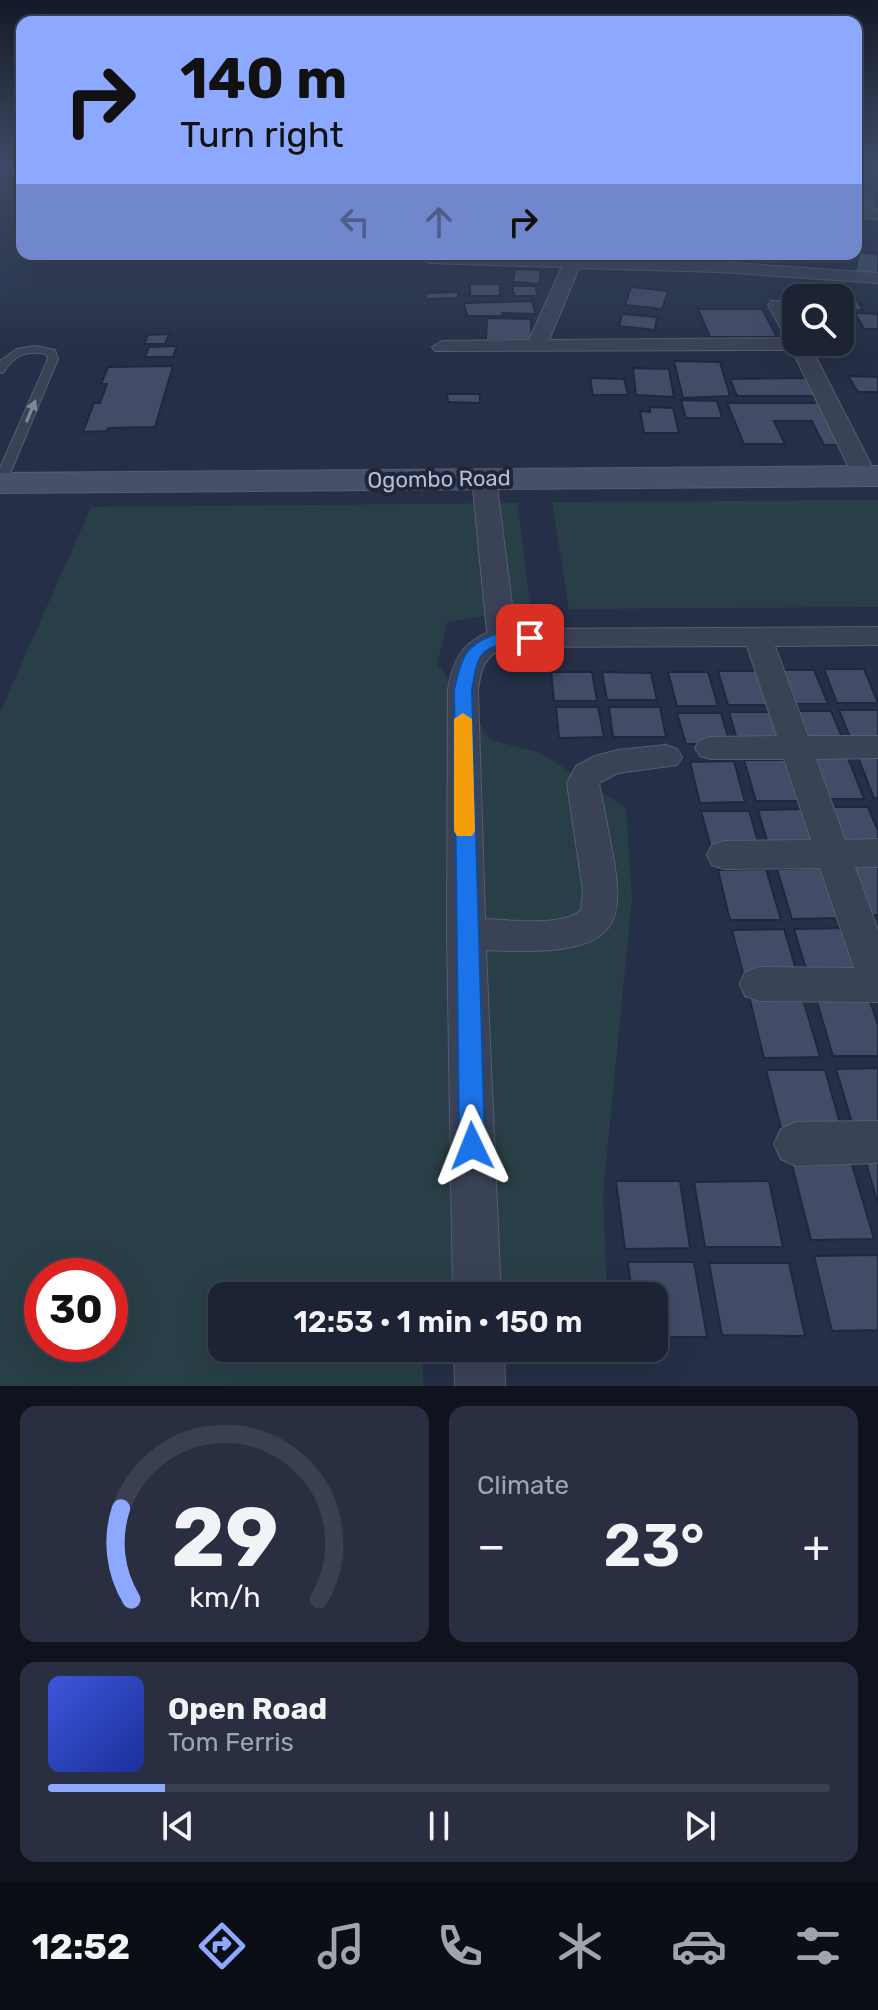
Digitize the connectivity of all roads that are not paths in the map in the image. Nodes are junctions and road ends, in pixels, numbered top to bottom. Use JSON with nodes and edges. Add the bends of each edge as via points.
{"nodes":[{"id":1,"x":580,"y":260,"type":"edge"},
{"id":2,"x":596,"y":260,"type":"edge"},
{"id":3,"x":878,"y":278,"type":"edge"},
{"id":4,"x":777,"y":305,"type":"dead end"},
{"id":5,"x":782,"y":314,"type":"edge"},
{"id":6,"x":782,"y":341,"type":"edge"},
{"id":7,"x":537,"y":345,"type":"junction"},
{"id":8,"x":442,"y":347,"type":"dead end"},
{"id":9,"x":806,"y":356,"type":"edge"},
{"id":10,"x":0,"y":370,"type":"edge"},
{"id":11,"x":872,"y":476,"type":"edge"},
{"id":12,"x":484,"y":478,"type":"junction"},
{"id":13,"x":0,"y":483,"type":"edge"},
{"id":14,"x":878,"y":636,"type":"edge"},
{"id":15,"x":758,"y":637,"type":"junction"},
{"id":16,"x":502,"y":638,"type":"junction"},
{"id":17,"x":797,"y":746,"type":"junction"},
{"id":18,"x":878,"y":747,"type":"edge"},
{"id":19,"x":711,"y":748,"type":"dead end"},
{"id":20,"x":666,"y":757,"type":"dead end"},
{"id":21,"x":878,"y":853,"type":"edge"},
{"id":22,"x":724,"y":855,"type":"dead end"},
{"id":23,"x":834,"y":855,"type":"junction"},
{"id":24,"x":466,"y":934,"type":"junction"},
{"id":25,"x":759,"y":984,"type":"dead end"},
{"id":26,"x":878,"y":984,"type":"edge"},
{"id":27,"x":878,"y":1142,"type":"edge"},
{"id":28,"x":796,"y":1144,"type":"dead end"},
{"id":29,"x":477,"y":1282,"type":"edge"},
{"id":30,"x":479,"y":1362,"type":"edge"},
{"id":31,"x":480,"y":1386,"type":"edge"}],
"edges":[{"from":1,"to":7,"type":"street"},
{"from":2,"to":3,"type":"street"},
{"from":4,"to":5,"type":"street"},
{"from":6,"to":7,"type":"street"},
{"from":7,"to":8,"type":"street"},
{"from":9,"to":11,"type":"street"},
{"from":13,"to":10,"type":"lane","one_way":true,"via":[[53,359],[45,350],[15,352]]},
{"from":11,"to":12,"type":"main road","name":"Ogombo Road"},
{"from":12,"to":13,"type":"main road","name":"Ogombo Road"},
{"from":12,"to":16,"type":"street"},
{"from":14,"to":15,"type":"street"},
{"from":15,"to":16,"type":"street"},
{"from":15,"to":17,"type":"street"},
{"from":16,"to":24,"type":"street","via":[[474,652],[465,669]]},
{"from":17,"to":18,"type":"street"},
{"from":17,"to":19,"type":"street"},
{"from":17,"to":23,"type":"street"},
{"from":20,"to":24,"type":"street","via":[[609,764],[585,776],[601,891],[593,923],[554,935]]},
{"from":21,"to":23,"type":"street"},
{"from":22,"to":23,"type":"street"},
{"from":23,"to":26,"type":"street"},
{"from":24,"to":29,"type":"street"},
{"from":25,"to":26,"type":"street"},
{"from":27,"to":28,"type":"street"},
{"from":30,"to":31,"type":"street"}]}
